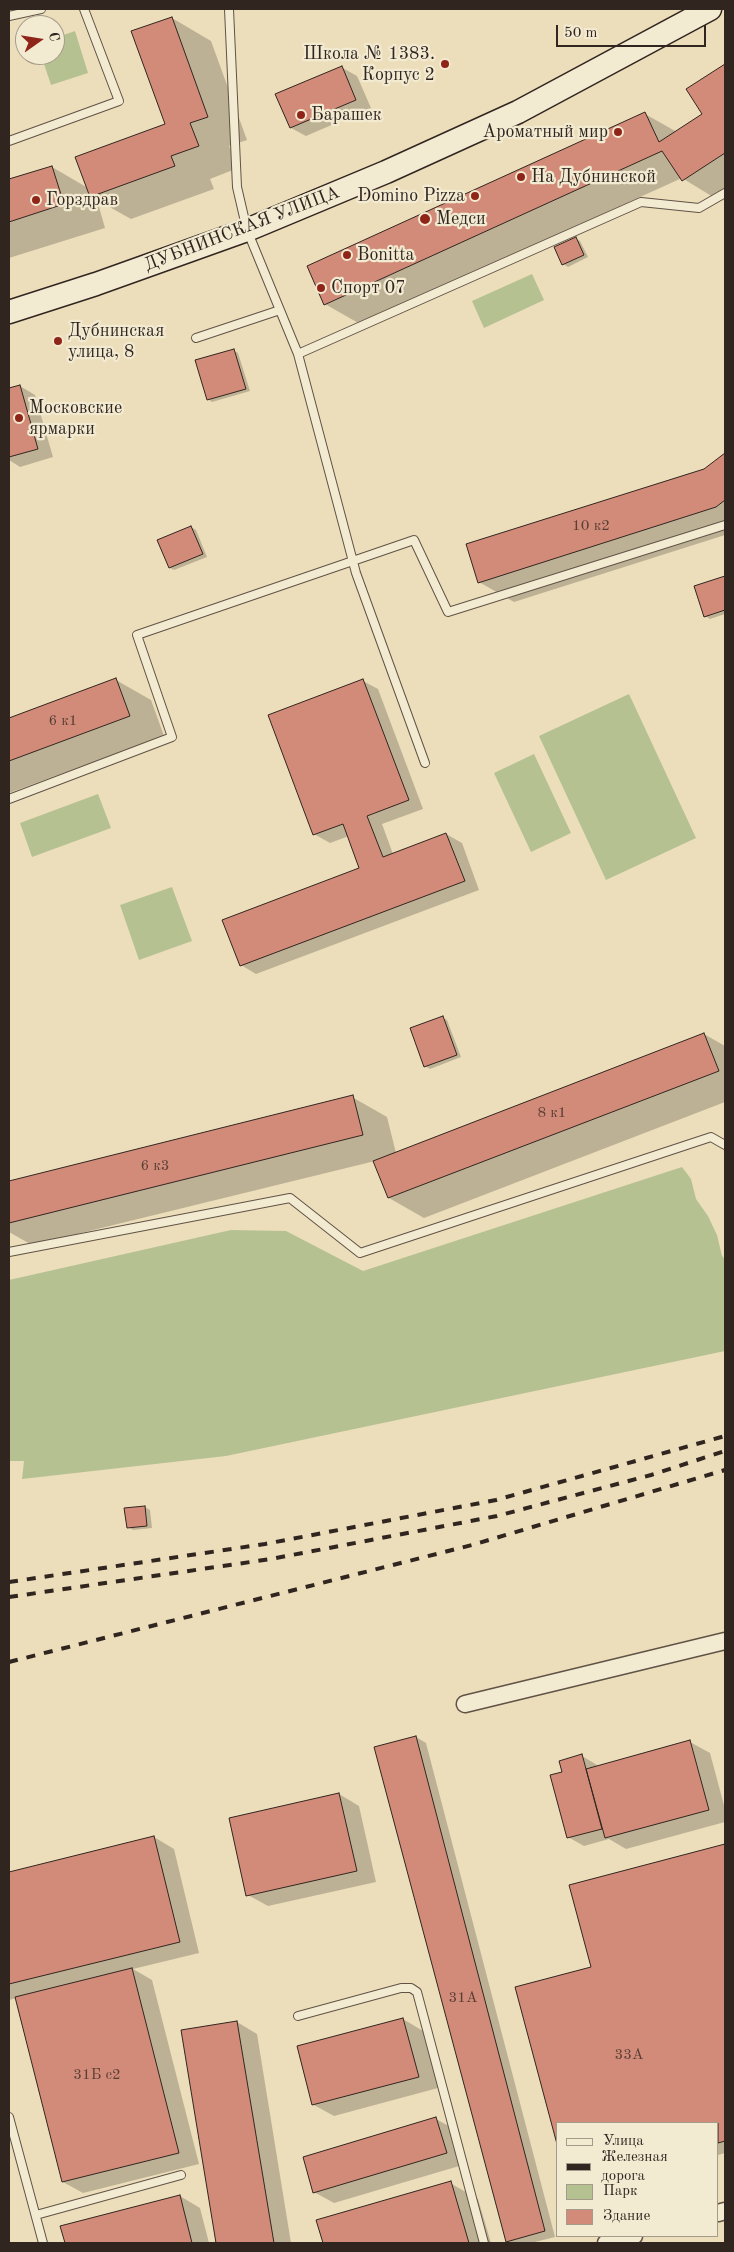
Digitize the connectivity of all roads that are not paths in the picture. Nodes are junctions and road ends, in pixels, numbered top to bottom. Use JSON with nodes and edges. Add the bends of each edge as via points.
{"nodes":[{"id":1,"x":40,"y":9,"type":"edge"},
{"id":2,"x":84,"y":9,"type":"edge"},
{"id":3,"x":229,"y":9,"type":"edge"},
{"id":4,"x":710,"y":9,"type":"edge"},
{"id":5,"x":9,"y":16,"type":"edge"},
{"id":6,"x":9,"y":140,"type":"edge"},
{"id":7,"x":725,"y":193,"type":"edge"},
{"id":8,"x":247,"y":230,"type":"junction"},
{"id":9,"x":280,"y":310,"type":"junction"},
{"id":10,"x":9,"y":312,"type":"edge"},
{"id":11,"x":196,"y":338,"type":"dead end"},
{"id":12,"x":298,"y":354,"type":"junction"},
{"id":13,"x":725,"y":525,"type":"edge"},
{"id":14,"x":353,"y":561,"type":"junction"},
{"id":15,"x":424,"y":763,"type":"dead end"},
{"id":16,"x":9,"y":799,"type":"edge"},
{"id":17,"x":725,"y":1145,"type":"edge"},
{"id":18,"x":9,"y":1252,"type":"edge"},
{"id":19,"x":725,"y":1641,"type":"edge"},
{"id":20,"x":465,"y":1704,"type":"dead end"},
{"id":21,"x":298,"y":2016,"type":"dead end"},
{"id":22,"x":9,"y":2117,"type":"edge"},
{"id":23,"x":181,"y":2175,"type":"dead end"},
{"id":24,"x":36,"y":2215,"type":"junction"},
{"id":25,"x":630,"y":2237,"type":"edge"},
{"id":26,"x":43,"y":2243,"type":"edge"},
{"id":27,"x":484,"y":2243,"type":"edge"},
{"id":28,"x":606,"y":2243,"type":"edge"}],
"edges":[{"from":1,"to":5,"type":"lane"},
{"from":2,"to":6,"type":"lane","via":[[119,101]]},
{"from":3,"to":8,"type":"lane","via":[[237,187]]},
{"from":4,"to":8,"type":"main road","name":"ДУБНИНСКАЯ УЛИЦА","via":[[518,112]]},
{"from":7,"to":12,"type":"lane","via":[[699,208],[641,202]]},
{"from":8,"to":9,"type":"lane"},
{"from":8,"to":10,"type":"main road","name":"ДУБНИНСКАЯ УЛИЦА"},
{"from":9,"to":11,"type":"lane"},
{"from":9,"to":12,"type":"lane"},
{"from":12,"to":14,"type":"lane"},
{"from":13,"to":14,"type":"lane","via":[[448,612],[414,540]]},
{"from":14,"to":15,"type":"lane"},
{"from":14,"to":16,"type":"lane","via":[[137,635],[172,737]]},
{"from":17,"to":18,"type":"lane","via":[[711,1137],[360,1253],[290,1198]]},
{"from":19,"to":20,"type":"street"},
{"from":21,"to":27,"type":"lane","via":[[401,1988],[417,1992]]},
{"from":22,"to":24,"type":"lane"},
{"from":23,"to":24,"type":"lane"},
{"from":24,"to":26,"type":"lane"},
{"from":25,"to":28,"type":"street"}]}
